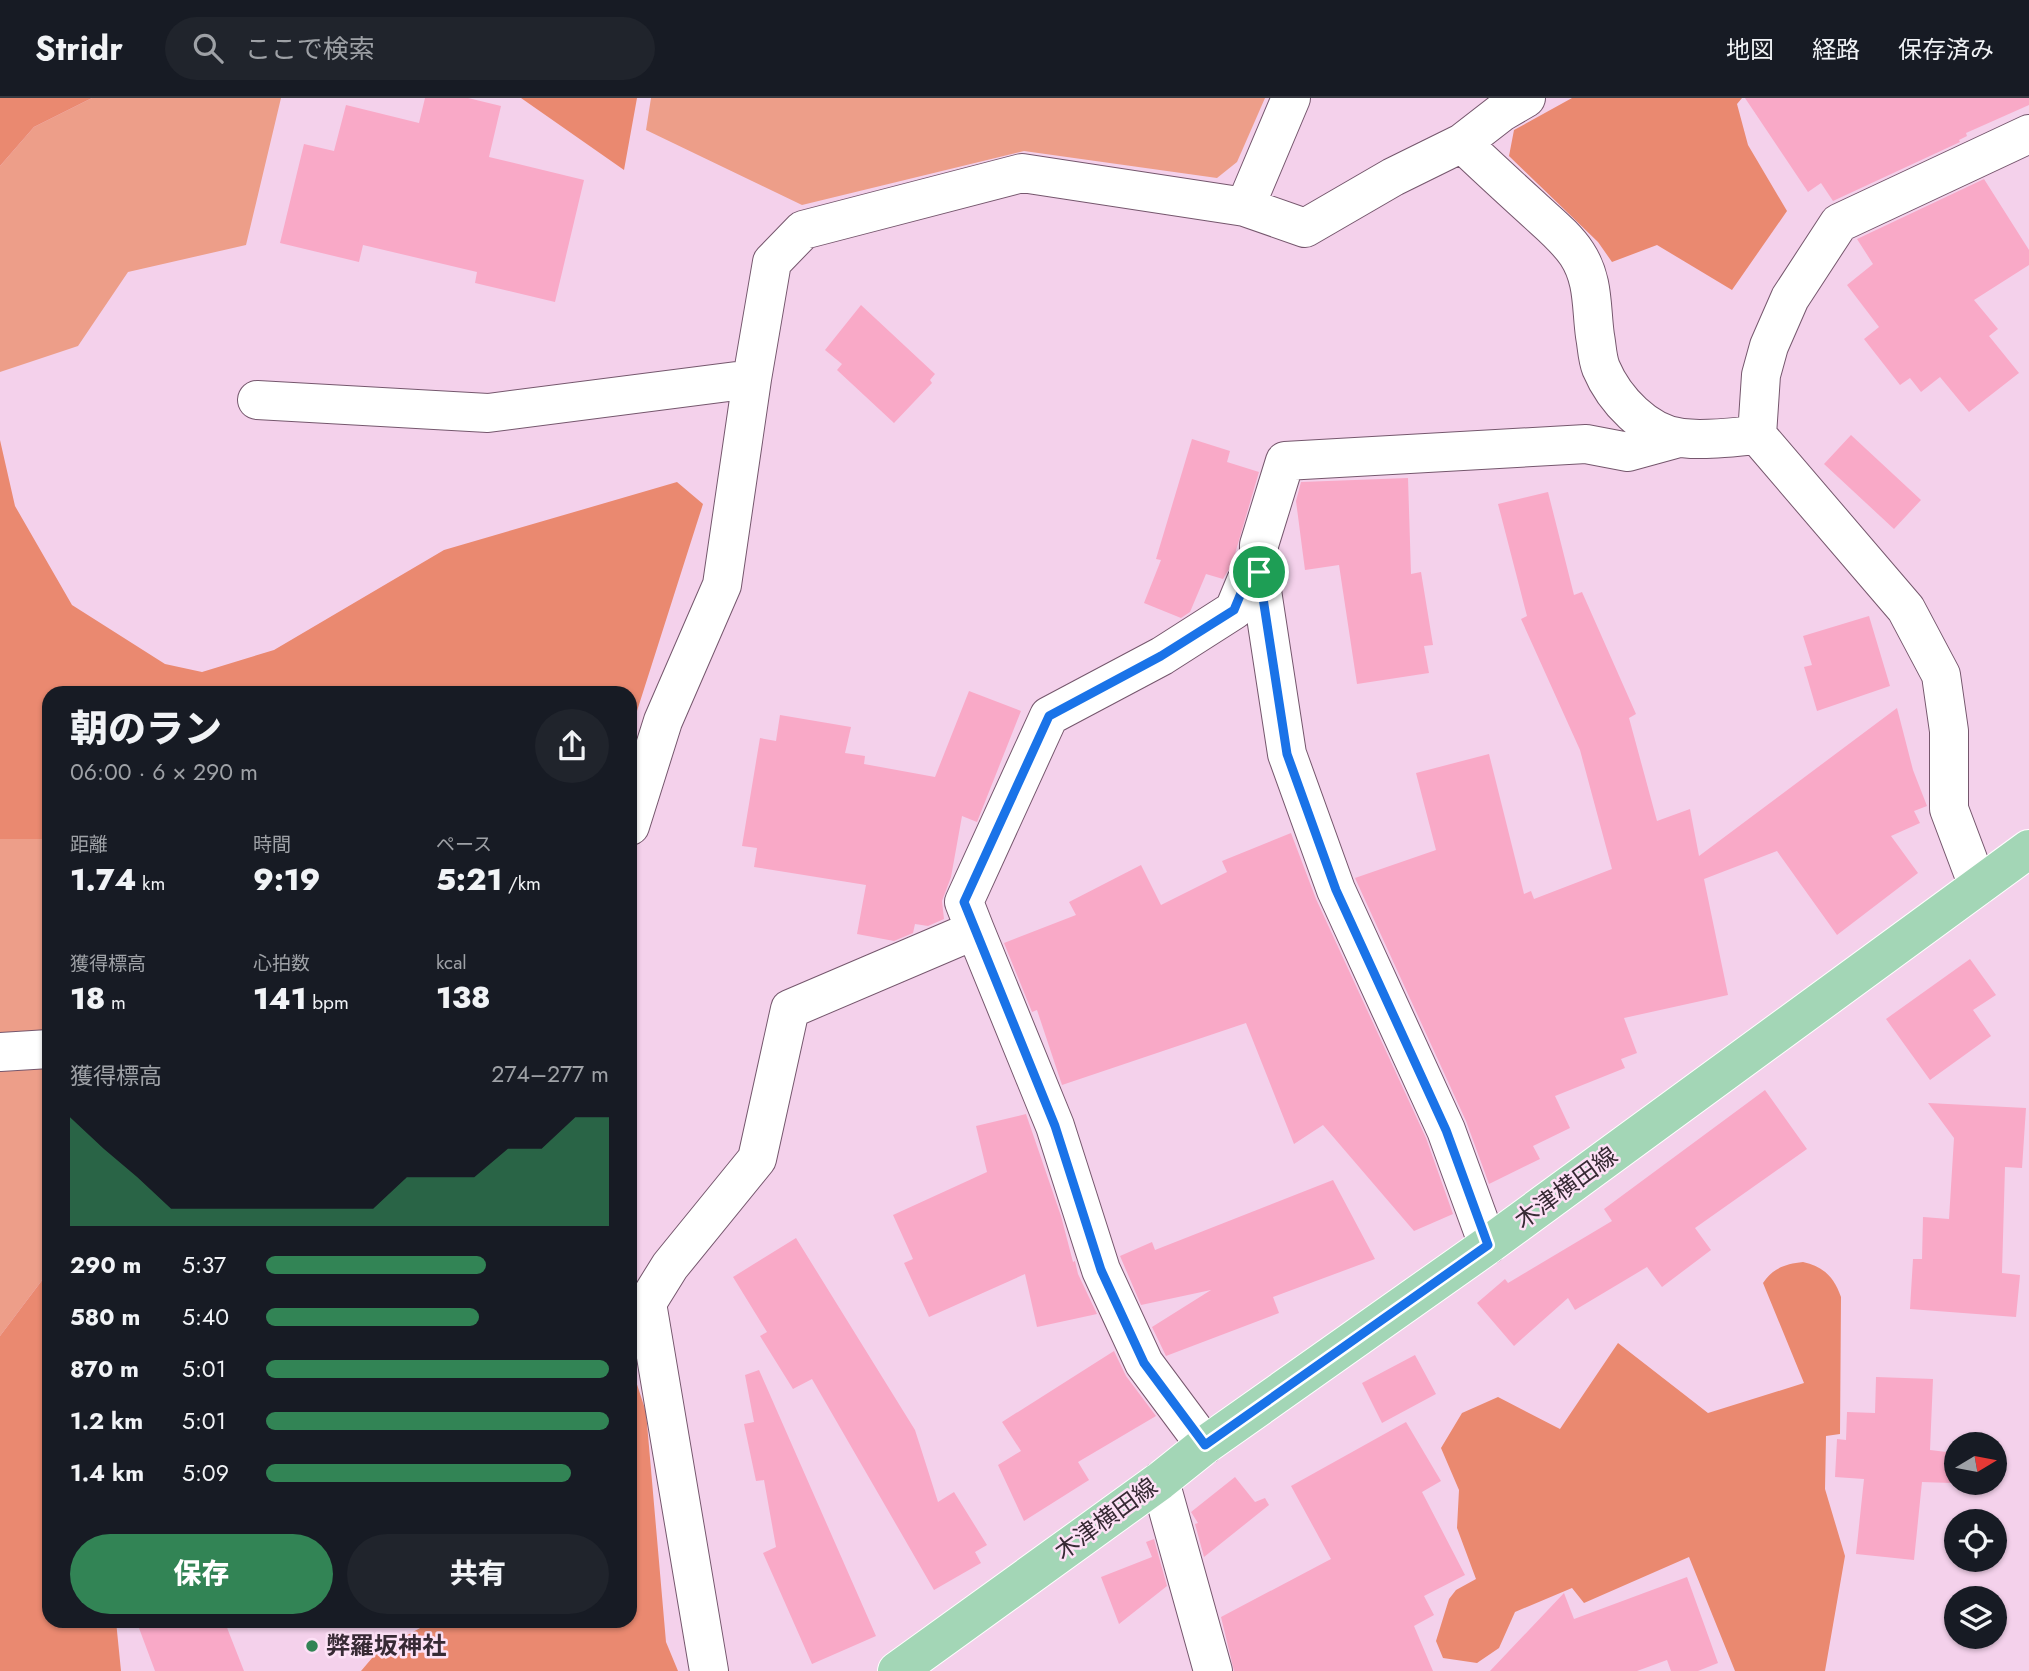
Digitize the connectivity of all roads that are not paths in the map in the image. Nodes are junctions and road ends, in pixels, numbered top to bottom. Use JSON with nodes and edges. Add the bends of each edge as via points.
{"nodes":[{"id":1,"x":1291,"y":98,"type":"edge"},
{"id":2,"x":1526,"y":98,"type":"edge"},
{"id":3,"x":2029,"y":134,"type":"edge"},
{"id":4,"x":1462,"y":144,"type":"junction"},
{"id":5,"x":1245,"y":207,"type":"junction"},
{"id":6,"x":752,"y":379,"type":"junction"},
{"id":7,"x":257,"y":400,"type":"dead end"},
{"id":8,"x":1757,"y":435,"type":"junction"},
{"id":9,"x":1679,"y":438,"type":"junction"},
{"id":10,"x":1259,"y":572,"type":"junction"},
{"id":11,"x":637,"y":804,"type":"edge"},
{"id":12,"x":2029,"y":849,"type":"edge"},
{"id":13,"x":1978,"y":886,"type":"junction"},
{"id":14,"x":975,"y":930,"type":"junction"},
{"id":15,"x":42,"y":1049,"type":"edge"},
{"id":16,"x":0,"y":1052,"type":"edge"},
{"id":17,"x":1488,"y":1245,"type":"junction"},
{"id":18,"x":639,"y":1297,"type":"edge"},
{"id":19,"x":1205,"y":1445,"type":"junction"},
{"id":20,"x":1160,"y":1480,"type":"junction"},
{"id":21,"x":709,"y":1671,"type":"edge"},
{"id":22,"x":897,"y":1671,"type":"edge"},
{"id":23,"x":1213,"y":1671,"type":"edge"}],
"edges":[{"from":1,"to":5,"type":"street"},
{"from":2,"to":4,"type":"street"},
{"from":3,"to":8,"type":"street","via":[[1839,223],[1790,298],[1769,346]]},
{"from":4,"to":5,"type":"street","via":[[1305,228]]},
{"from":4,"to":9,"type":"street","via":[[1563,236],[1588,276],[1599,365],[1612,390],[1630,411]]},
{"from":5,"to":6,"type":"street","via":[[1022,173],[803,230],[772,262]]},
{"from":6,"to":7,"type":"street","via":[[488,413]]},
{"from":6,"to":11,"type":"street","via":[[722,585],[663,721]]},
{"from":8,"to":9,"type":"street"},
{"from":8,"to":13,"type":"street","via":[[1906,609],[1941,675],[1949,731],[1949,808]]},
{"from":9,"to":10,"type":"street","via":[[1628,452],[1586,444],[1285,461],[1259,545]]},
{"from":10,"to":14,"type":"street","via":[[1246,581],[1234,610],[1161,656],[1049,716],[964,902]]},
{"from":10,"to":17,"type":"street","via":[[1287,754],[1336,890],[1446,1130]]},
{"from":12,"to":13,"type":"main road","name":"木津横田線"},
{"from":13,"to":17,"type":"main road","name":"木津横田線"},
{"from":14,"to":18,"type":"street","via":[[790,1009],[757,1159]]},
{"from":14,"to":19,"type":"street","via":[[1055,1126],[1101,1270],[1144,1363]]},
{"from":15,"to":16,"type":"street"},
{"from":17,"to":19,"type":"main road","name":"木津横田線"},
{"from":18,"to":21,"type":"street"},
{"from":19,"to":20,"type":"main road","name":"木津横田線"},
{"from":20,"to":22,"type":"main road","name":"木津横田線"},
{"from":20,"to":23,"type":"street"}]}
